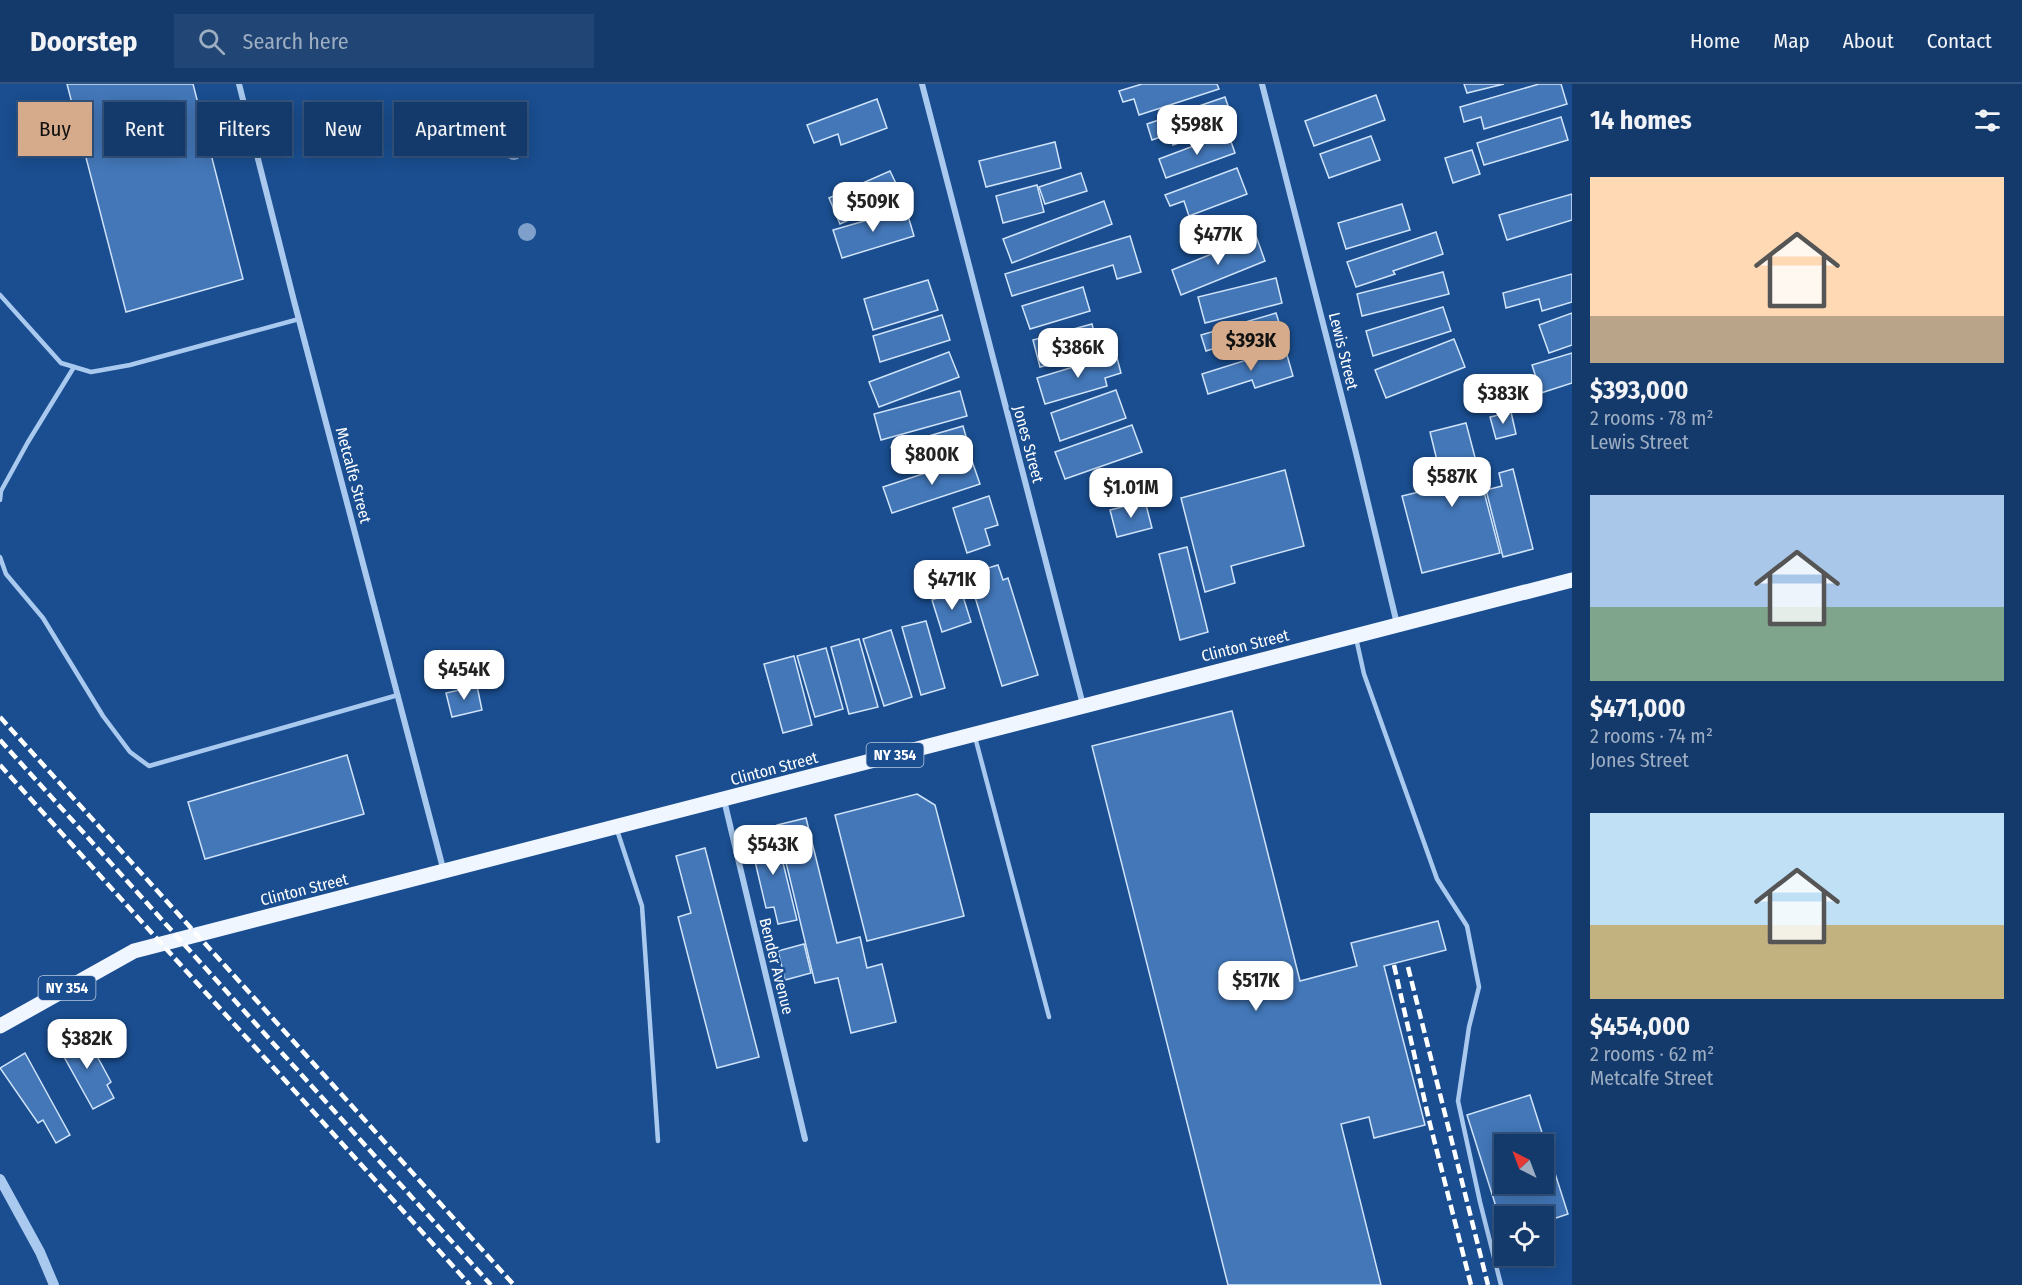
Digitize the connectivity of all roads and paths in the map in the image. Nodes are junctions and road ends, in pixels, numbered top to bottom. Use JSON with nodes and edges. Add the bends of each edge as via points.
{"nodes":[{"id":1,"x":239,"y":84,"type":"edge"},
{"id":2,"x":922,"y":84,"type":"edge"},
{"id":3,"x":1262,"y":84,"type":"edge"},
{"id":4,"x":0,"y":295,"type":"edge"},
{"id":5,"x":299,"y":319,"type":"junction"},
{"id":6,"x":74,"y":367,"type":"junction"},
{"id":7,"x":0,"y":500,"type":"edge"},
{"id":8,"x":0,"y":557,"type":"edge"},
{"id":9,"x":1572,"y":580,"type":"edge"},
{"id":10,"x":1398,"y":625,"type":"junction"},
{"id":11,"x":1355,"y":636,"type":"junction"},
{"id":12,"x":398,"y":695,"type":"junction"},
{"id":13,"x":1083,"y":706,"type":"junction"},
{"id":14,"x":975,"y":734,"type":"junction"},
{"id":15,"x":723,"y":800,"type":"junction"},
{"id":16,"x":616,"y":828,"type":"junction"},
{"id":17,"x":444,"y":872,"type":"junction"},
{"id":18,"x":1049,"y":1017,"type":"dead end"},
{"id":19,"x":0,"y":1026,"type":"edge"},
{"id":20,"x":805,"y":1139,"type":"dead end"},
{"id":21,"x":658,"y":1141,"type":"dead end"},
{"id":22,"x":0,"y":1179,"type":"edge"},
{"id":23,"x":54,"y":1285,"type":"edge"},
{"id":24,"x":1501,"y":1285,"type":"edge"}],
"edges":[{"from":1,"to":5,"type":"street","name":"Metcalfe Street"},
{"from":2,"to":13,"type":"street","name":"Jones Street"},
{"from":3,"to":10,"type":"street","name":"Lewis Street"},
{"from":4,"to":6,"type":"lane","via":[[60,363]]},
{"from":5,"to":6,"type":"lane","via":[[130,365],[91,372]]},
{"from":5,"to":12,"type":"street","name":"Metcalfe Street"},
{"from":6,"to":7,"type":"lane","via":[[28,442]]},
{"from":8,"to":12,"type":"lane","via":[[6,574],[43,618],[102,716],[130,752],[149,766]]},
{"from":9,"to":10,"type":"main road","name":"Clinton Street","number":"NY 354"},
{"from":10,"to":11,"type":"main road","name":"Clinton Street","number":"NY 354"},
{"from":11,"to":13,"type":"main road","name":"Clinton Street","number":"NY 354"},
{"from":11,"to":24,"type":"lane","via":[[1364,674],[1437,879],[1467,926],[1479,987],[1458,1101]]},
{"from":12,"to":17,"type":"street","name":"Metcalfe Street"},
{"from":13,"to":14,"type":"main road","name":"Clinton Street","number":"NY 354"},
{"from":14,"to":15,"type":"main road","name":"Clinton Street","number":"NY 354"},
{"from":14,"to":18,"type":"lane"},
{"from":15,"to":16,"type":"main road","name":"Clinton Street","number":"NY 354"},
{"from":15,"to":20,"type":"street","name":"Bender Avenue"},
{"from":16,"to":17,"type":"main road","name":"Clinton Street","number":"NY 354"},
{"from":16,"to":21,"type":"lane","via":[[642,906]]},
{"from":17,"to":19,"type":"main road","name":"Clinton Street","number":"NY 354","via":[[134,951]]},
{"from":22,"to":23,"type":"street"}]}
